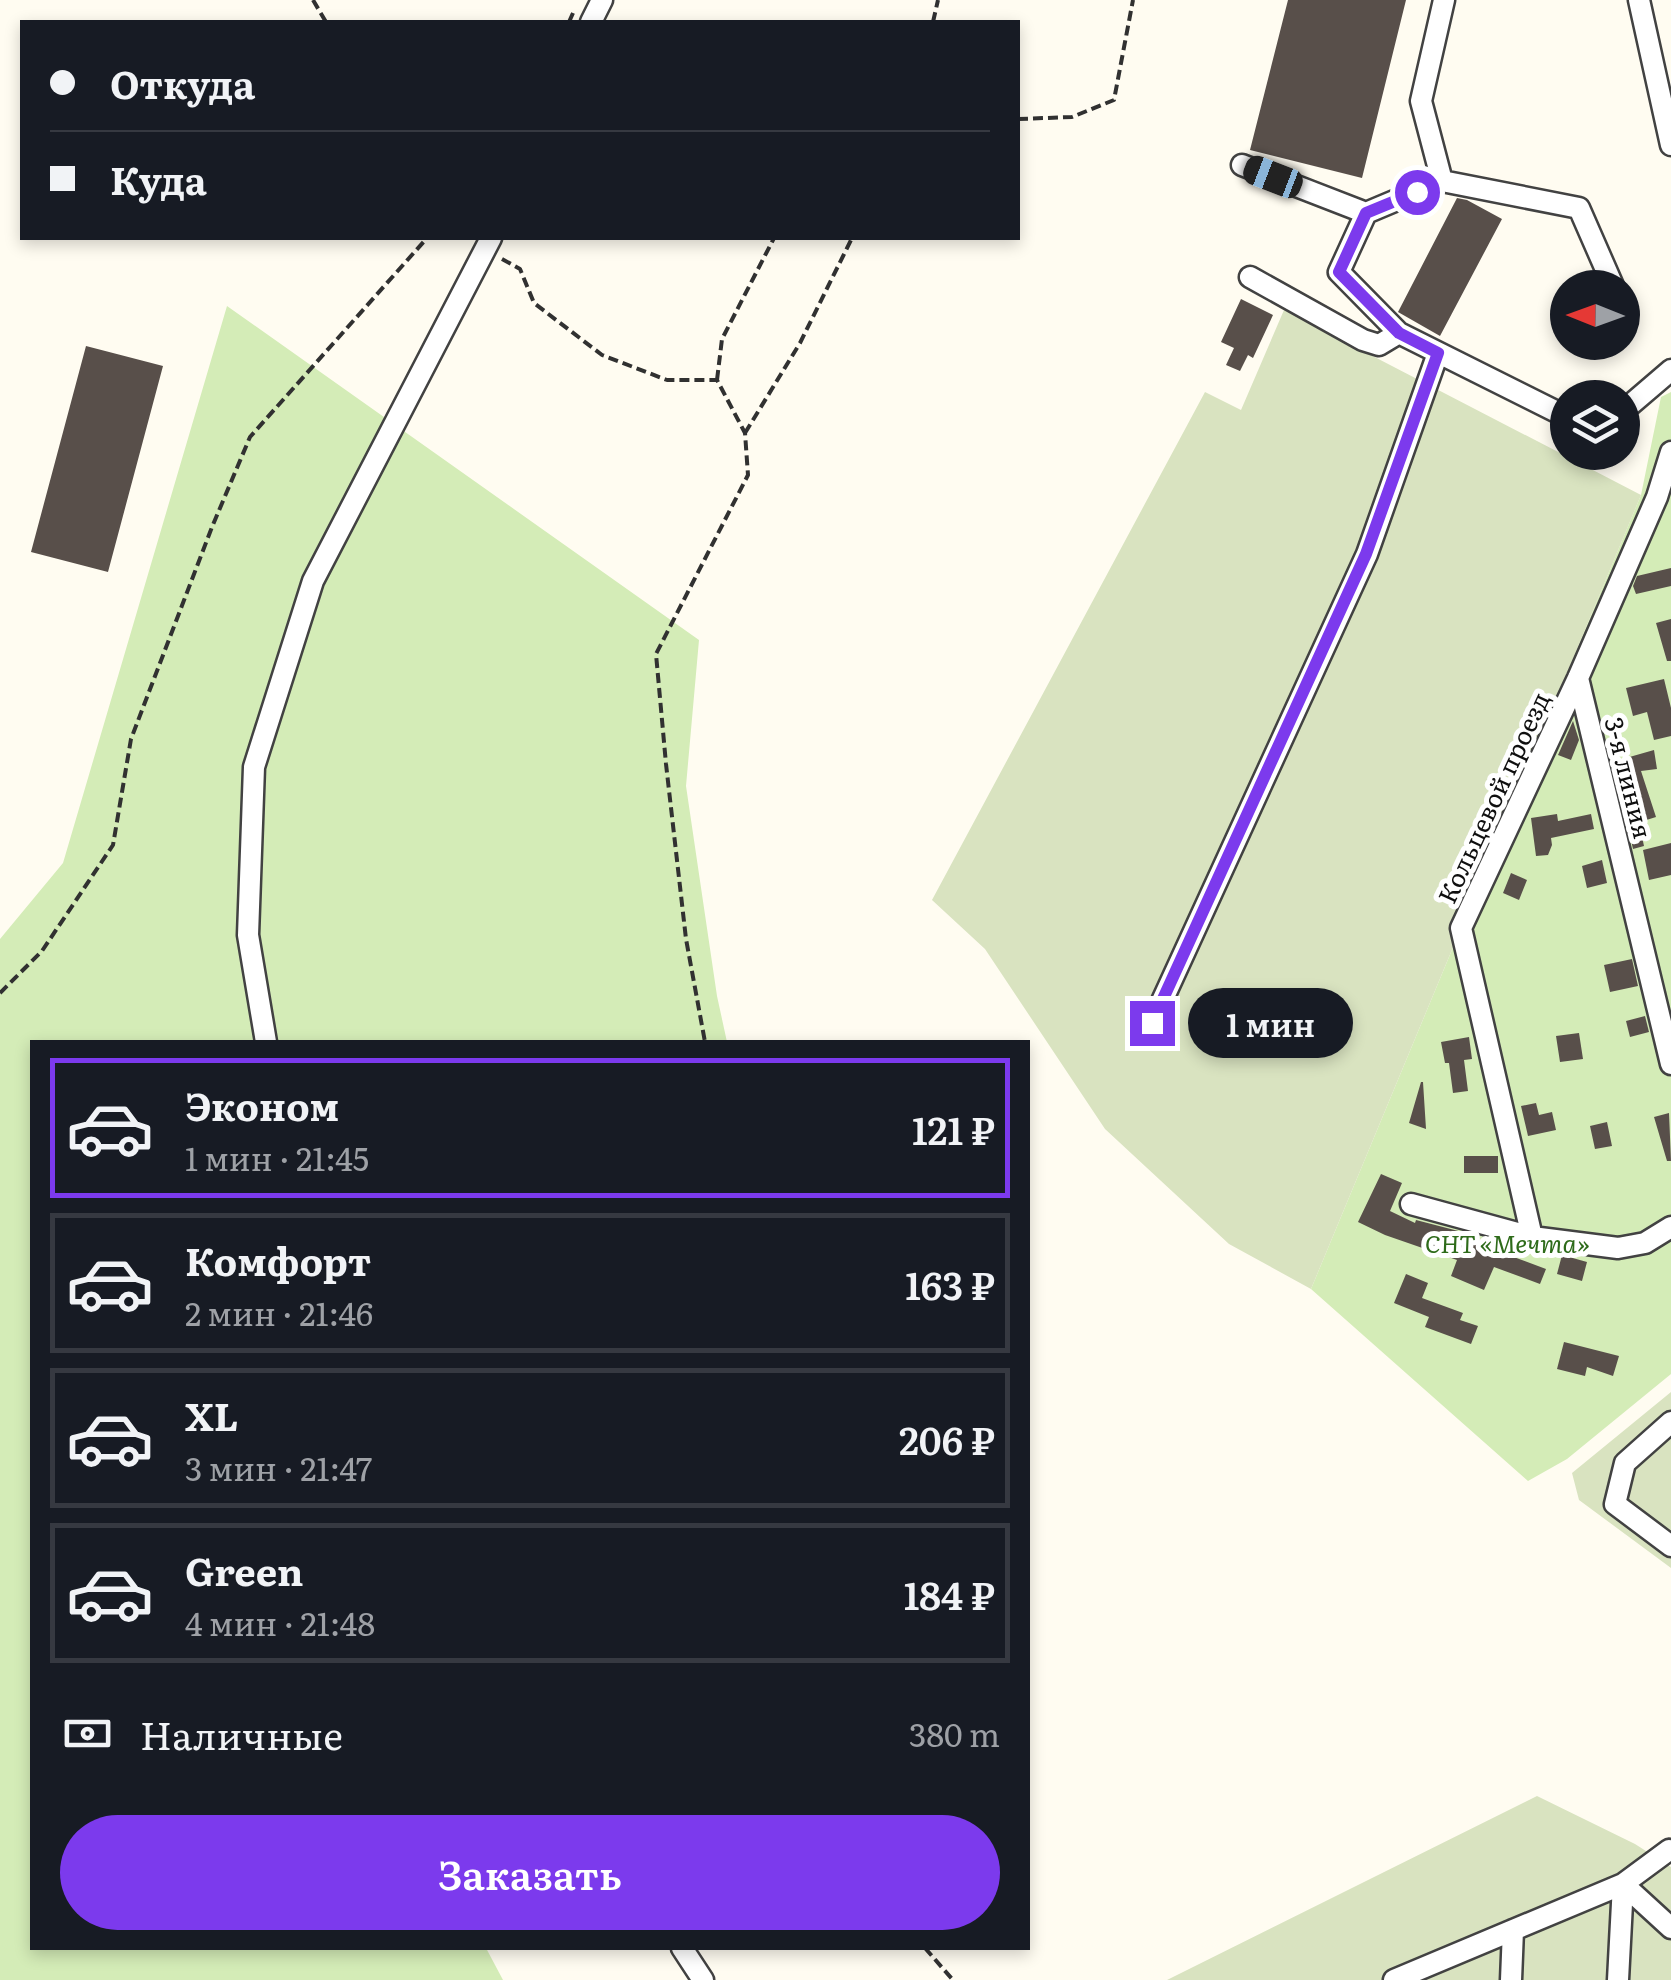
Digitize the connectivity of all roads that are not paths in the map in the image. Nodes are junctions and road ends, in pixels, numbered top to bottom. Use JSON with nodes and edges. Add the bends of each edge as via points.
{"nodes":[{"id":1,"x":1444,"y":0,"type":"edge"},
{"id":2,"x":1639,"y":0,"type":"edge"},
{"id":3,"x":1671,"y":145,"type":"edge"},
{"id":4,"x":1242,"y":165,"type":"dead end"},
{"id":5,"x":1442,"y":181,"type":"junction"},
{"id":6,"x":1366,"y":213,"type":"junction"},
{"id":7,"x":488,"y":243,"type":"edge"},
{"id":8,"x":1606,"y":270,"type":"edge"},
{"id":9,"x":1250,"y":277,"type":"dead end"},
{"id":10,"x":1399,"y":333,"type":"junction"},
{"id":11,"x":1438,"y":353,"type":"junction"},
{"id":12,"x":1671,"y":370,"type":"edge"},
{"id":13,"x":1640,"y":397,"type":"edge"},
{"id":14,"x":1550,"y":409,"type":"edge"},
{"id":15,"x":1671,"y":452,"type":"edge"},
{"id":16,"x":1578,"y":678,"type":"junction"},
{"id":17,"x":1152,"y":1023,"type":"dead end"},
{"id":18,"x":266,"y":1040,"type":"edge"},
{"id":19,"x":1671,"y":1064,"type":"edge"},
{"id":20,"x":1411,"y":1204,"type":"dead end"},
{"id":21,"x":1671,"y":1227,"type":"edge"},
{"id":22,"x":1532,"y":1237,"type":"junction"},
{"id":23,"x":1671,"y":1422,"type":"edge"},
{"id":24,"x":1671,"y":1546,"type":"edge"},
{"id":25,"x":1671,"y":1851,"type":"edge"},
{"id":26,"x":1623,"y":1884,"type":"junction"},
{"id":27,"x":1671,"y":1928,"type":"edge"},
{"id":28,"x":1513,"y":1930,"type":"junction"},
{"id":29,"x":683,"y":1950,"type":"edge"},
{"id":30,"x":1418,"y":1975,"type":"edge"},
{"id":31,"x":703,"y":1980,"type":"edge"},
{"id":32,"x":1394,"y":1980,"type":"edge"},
{"id":33,"x":1511,"y":1980,"type":"edge"},
{"id":34,"x":1618,"y":1980,"type":"edge"}],
"edges":[{"from":1,"to":5,"type":"street","via":[[1421,101]]},
{"from":2,"to":3,"type":"street"},
{"from":4,"to":6,"type":"street"},
{"from":5,"to":6,"type":"street"},
{"from":5,"to":8,"type":"street","via":[[1579,208]]},
{"from":6,"to":10,"type":"street","via":[[1339,272]]},
{"from":7,"to":18,"type":"street","via":[[312,580],[254,766],[248,934]]},
{"from":9,"to":10,"type":"street","via":[[1363,340],[1378,345]]},
{"from":10,"to":11,"type":"street"},
{"from":11,"to":14,"type":"street"},
{"from":11,"to":17,"type":"street","via":[[1366,554]]},
{"from":12,"to":13,"type":"street"},
{"from":15,"to":16,"type":"street","name":"Кольцевой проезд"},
{"from":16,"to":19,"type":"street","name":"3-я линия"},
{"from":16,"to":22,"type":"street","name":"Кольцевой проезд","via":[[1461,928]]},
{"from":20,"to":22,"type":"street"},
{"from":21,"to":22,"type":"street","via":[[1645,1243],[1618,1248]]},
{"from":23,"to":24,"type":"street","via":[[1624,1463],[1615,1504]]},
{"from":25,"to":26,"type":"street"},
{"from":26,"to":27,"type":"street"},
{"from":26,"to":28,"type":"street"},
{"from":26,"to":34,"type":"street"},
{"from":28,"to":30,"type":"street"},
{"from":28,"to":33,"type":"street"},
{"from":29,"to":31,"type":"street"},
{"from":30,"to":32,"type":"street"}]}
